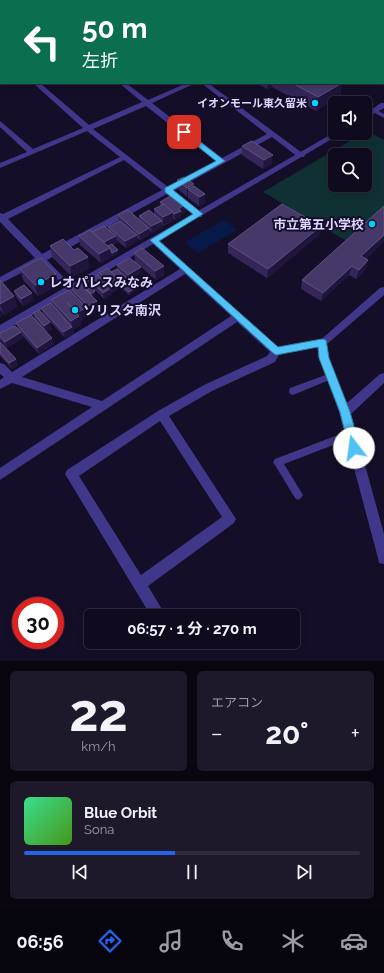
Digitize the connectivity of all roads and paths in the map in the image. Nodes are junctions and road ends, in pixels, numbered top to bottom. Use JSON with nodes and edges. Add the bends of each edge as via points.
{"nodes":[{"id":1,"x":37,"y":84,"type":"edge"},
{"id":2,"x":123,"y":84,"type":"edge"},
{"id":3,"x":191,"y":84,"type":"edge"},
{"id":4,"x":205,"y":84,"type":"edge"},
{"id":5,"x":147,"y":103,"type":"junction"},
{"id":6,"x":384,"y":105,"type":"edge"},
{"id":7,"x":375,"y":111,"type":"junction"},
{"id":8,"x":372,"y":113,"type":"edge"},
{"id":9,"x":384,"y":116,"type":"edge"},
{"id":10,"x":0,"y":123,"type":"edge"},
{"id":11,"x":88,"y":128,"type":"junction"},
{"id":12,"x":272,"y":134,"type":"junction"},
{"id":13,"x":328,"y":139,"type":"edge"},
{"id":14,"x":32,"y":152,"type":"junction"},
{"id":15,"x":301,"y":155,"type":"junction"},
{"id":16,"x":125,"y":157,"type":"junction"},
{"id":17,"x":221,"y":161,"type":"junction"},
{"id":18,"x":0,"y":166,"type":"edge"},
{"id":19,"x":168,"y":190,"type":"junction"},
{"id":20,"x":199,"y":214,"type":"junction"},
{"id":21,"x":1,"y":217,"type":"edge"},
{"id":22,"x":154,"y":240,"type":"junction"},
{"id":23,"x":42,"y":258,"type":"junction"},
{"id":24,"x":186,"y":270,"type":"junction"},
{"id":25,"x":0,"y":281,"type":"edge"},
{"id":26,"x":70,"y":289,"type":"junction"},
{"id":27,"x":384,"y":291,"type":"edge"},
{"id":28,"x":238,"y":317,"type":"junction"},
{"id":29,"x":0,"y":330,"type":"edge"},
{"id":30,"x":322,"y":343,"type":"junction"},
{"id":31,"x":276,"y":351,"type":"junction"},
{"id":32,"x":0,"y":367,"type":"edge"},
{"id":33,"x":332,"y":376,"type":"junction"},
{"id":34,"x":11,"y":378,"type":"junction"},
{"id":35,"x":384,"y":378,"type":"edge"},
{"id":36,"x":0,"y":385,"type":"edge"},
{"id":37,"x":294,"y":392,"type":"dead end"},
{"id":38,"x":103,"y":406,"type":"junction"},
{"id":39,"x":345,"y":412,"type":"junction"},
{"id":40,"x":162,"y":414,"type":"junction"},
{"id":41,"x":351,"y":434,"type":"junction"},
{"id":42,"x":0,"y":475,"type":"edge"},
{"id":43,"x":298,"y":495,"type":"dead end"},
{"id":44,"x":384,"y":558,"type":"edge"},
{"id":45,"x":139,"y":584,"type":"junction"},
{"id":46,"x":155,"y":609,"type":"edge"}],
"edges":[{"from":1,"to":11,"type":"street"},
{"from":2,"to":5,"type":"street"},
{"from":3,"to":5,"type":"street"},
{"from":4,"to":12,"type":"street"},
{"from":5,"to":11,"type":"street"},
{"from":5,"to":17,"type":"street"},
{"from":6,"to":7,"type":"street"},
{"from":7,"to":8,"type":"street"},
{"from":7,"to":9,"type":"lane"},
{"from":10,"to":14,"type":"street"},
{"from":11,"to":14,"type":"street"},
{"from":11,"to":16,"type":"street"},
{"from":12,"to":15,"type":"street"},
{"from":12,"to":17,"type":"street"},
{"from":13,"to":15,"type":"street"},
{"from":14,"to":18,"type":"street"},
{"from":15,"to":20,"type":"street"},
{"from":16,"to":19,"type":"street"},
{"from":16,"to":21,"type":"street"},
{"from":17,"to":19,"type":"street"},
{"from":19,"to":20,"type":"street"},
{"from":19,"to":23,"type":"street"},
{"from":20,"to":22,"type":"street"},
{"from":21,"to":23,"type":"street"},
{"from":22,"to":24,"type":"street"},
{"from":22,"to":26,"type":"street"},
{"from":23,"to":25,"type":"street"},
{"from":23,"to":26,"type":"street"},
{"from":24,"to":28,"type":"street"},
{"from":24,"to":34,"type":"street"},
{"from":26,"to":29,"type":"street"},
{"from":27,"to":30,"type":"street","via":[[371,299]]},
{"from":28,"to":31,"type":"street"},
{"from":28,"to":38,"type":"street"},
{"from":30,"to":31,"type":"lane"},
{"from":30,"to":33,"type":"street","via":[[324,358]]},
{"from":31,"to":40,"type":"street","via":[[271,359],[208,388]]},
{"from":32,"to":34,"type":"street"},
{"from":33,"to":37,"type":"lane"},
{"from":33,"to":39,"type":"street"},
{"from":34,"to":36,"type":"street"},
{"from":34,"to":38,"type":"street"},
{"from":35,"to":39,"type":"street"},
{"from":38,"to":42,"type":"street"},
{"from":39,"to":41,"type":"street"},
{"from":40,"to":45,"type":"street","via":[[230,519]]},
{"from":40,"to":45,"type":"street","via":[[70,474]]},
{"from":41,"to":43,"type":"lane","via":[[278,462]]},
{"from":41,"to":44,"type":"street"},
{"from":45,"to":46,"type":"street"}]}
